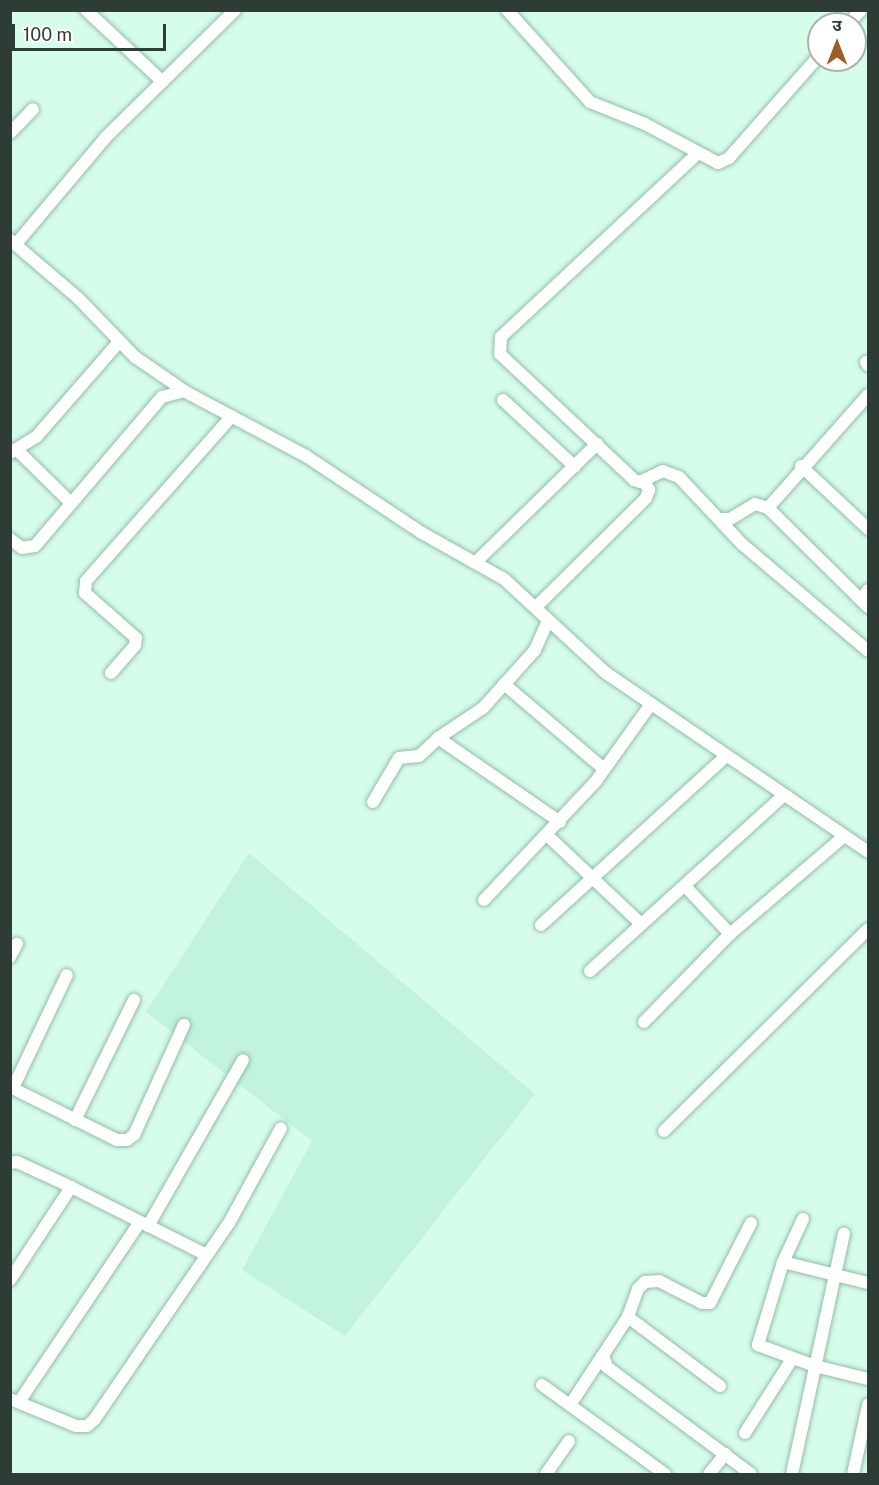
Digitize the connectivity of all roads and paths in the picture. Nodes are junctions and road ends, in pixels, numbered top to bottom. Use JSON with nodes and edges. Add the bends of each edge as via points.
{"nodes":[{"id":1,"x":86,"y":10,"type":"edge"},
{"id":2,"x":235,"y":10,"type":"edge"},
{"id":3,"x":507,"y":10,"type":"edge"},
{"id":4,"x":807,"y":70,"type":"edge"},
{"id":5,"x":163,"y":82,"type":"junction"},
{"id":6,"x":33,"y":109,"type":"dead end"},
{"id":7,"x":10,"y":134,"type":"edge"},
{"id":8,"x":697,"y":154,"type":"junction"},
{"id":9,"x":13,"y":242,"type":"edge"},
{"id":10,"x":118,"y":343,"type":"junction"},
{"id":11,"x":184,"y":390,"type":"junction"},
{"id":12,"x":868,"y":394,"type":"edge"},
{"id":13,"x":503,"y":400,"type":"dead end"},
{"id":14,"x":232,"y":416,"type":"junction"},
{"id":15,"x":597,"y":444,"type":"junction"},
{"id":16,"x":14,"y":452,"type":"edge"},
{"id":17,"x":801,"y":466,"type":"junction"},
{"id":18,"x":575,"y":467,"type":"junction"},
{"id":19,"x":644,"y":481,"type":"junction"},
{"id":20,"x":71,"y":503,"type":"junction"},
{"id":21,"x":768,"y":508,"type":"junction"},
{"id":22,"x":719,"y":519,"type":"junction"},
{"id":23,"x":868,"y":529,"type":"edge"},
{"id":24,"x":10,"y":538,"type":"edge"},
{"id":25,"x":477,"y":561,"type":"junction"},
{"id":26,"x":866,"y":599,"type":"edge"},
{"id":27,"x":537,"y":607,"type":"junction"},
{"id":28,"x":548,"y":621,"type":"junction"},
{"id":29,"x":868,"y":651,"type":"edge"},
{"id":30,"x":111,"y":673,"type":"dead end"},
{"id":31,"x":504,"y":684,"type":"junction"},
{"id":32,"x":651,"y":704,"type":"junction"},
{"id":33,"x":438,"y":738,"type":"junction"},
{"id":34,"x":726,"y":756,"type":"junction"},
{"id":35,"x":604,"y":770,"type":"junction"},
{"id":36,"x":782,"y":797,"type":"junction"},
{"id":37,"x":373,"y":802,"type":"dead end"},
{"id":38,"x":560,"y":822,"type":"junction"},
{"id":39,"x":548,"y":836,"type":"junction"},
{"id":40,"x":843,"y":837,"type":"junction"},
{"id":41,"x":868,"y":852,"type":"edge"},
{"id":42,"x":593,"y":878,"type":"junction"},
{"id":43,"x":685,"y":886,"type":"junction"},
{"id":44,"x":484,"y":900,"type":"dead end"},
{"id":45,"x":641,"y":924,"type":"junction"},
{"id":46,"x":541,"y":925,"type":"dead end"},
{"id":47,"x":868,"y":929,"type":"edge"},
{"id":48,"x":730,"y":934,"type":"junction"},
{"id":49,"x":17,"y":944,"type":"dead end"},
{"id":50,"x":10,"y":957,"type":"edge"},
{"id":51,"x":590,"y":971,"type":"dead end"},
{"id":52,"x":67,"y":975,"type":"dead end"},
{"id":53,"x":134,"y":1000,"type":"dead end"},
{"id":54,"x":644,"y":1022,"type":"dead end"},
{"id":55,"x":184,"y":1025,"type":"dead end"},
{"id":56,"x":243,"y":1060,"type":"dead end"},
{"id":57,"x":12,"y":1087,"type":"edge"},
{"id":58,"x":75,"y":1120,"type":"junction"},
{"id":59,"x":281,"y":1128,"type":"dead end"},
{"id":60,"x":664,"y":1131,"type":"dead end"},
{"id":61,"x":10,"y":1162,"type":"edge"},
{"id":62,"x":71,"y":1186,"type":"junction"},
{"id":63,"x":803,"y":1218,"type":"dead end"},
{"id":64,"x":751,"y":1223,"type":"dead end"},
{"id":65,"x":144,"y":1224,"type":"junction"},
{"id":66,"x":844,"y":1234,"type":"dead end"},
{"id":67,"x":207,"y":1255,"type":"junction"},
{"id":68,"x":783,"y":1262,"type":"junction"},
{"id":69,"x":836,"y":1276,"type":"junction"},
{"id":70,"x":10,"y":1280,"type":"edge"},
{"id":71,"x":868,"y":1283,"type":"edge"},
{"id":72,"x":628,"y":1317,"type":"junction"},
{"id":73,"x":603,"y":1355,"type":"junction"},
{"id":74,"x":792,"y":1359,"type":"junction"},
{"id":75,"x":815,"y":1366,"type":"junction"},
{"id":76,"x":868,"y":1379,"type":"edge"},
{"id":77,"x":542,"y":1384,"type":"dead end"},
{"id":78,"x":720,"y":1386,"type":"dead end"},
{"id":79,"x":15,"y":1401,"type":"edge"},
{"id":80,"x":570,"y":1405,"type":"junction"},
{"id":81,"x":868,"y":1405,"type":"edge"},
{"id":82,"x":745,"y":1433,"type":"dead end"},
{"id":83,"x":569,"y":1441,"type":"dead end"},
{"id":84,"x":725,"y":1455,"type":"junction"},
{"id":85,"x":546,"y":1474,"type":"edge"},
{"id":86,"x":665,"y":1474,"type":"edge"},
{"id":87,"x":710,"y":1474,"type":"edge"},
{"id":88,"x":751,"y":1474,"type":"edge"},
{"id":89,"x":792,"y":1474,"type":"edge"},
{"id":90,"x":853,"y":1474,"type":"edge"}],
"edges":[{"from":1,"to":5,"type":"street"},
{"from":2,"to":5,"type":"street"},
{"from":3,"to":8,"type":"street","via":[[590,102],[645,124]]},
{"from":4,"to":8,"type":"street","via":[[729,158],[718,163]]},
{"from":5,"to":9,"type":"street","via":[[79,166]]},
{"from":6,"to":7,"type":"street"},
{"from":8,"to":15,"type":"street","via":[[501,337],[500,354]]},
{"from":9,"to":10,"type":"street","via":[[78,298]]},
{"from":10,"to":11,"type":"street"},
{"from":10,"to":16,"type":"street","via":[[37,436]]},
{"from":11,"to":14,"type":"street"},
{"from":11,"to":20,"type":"street","via":[[162,397]]},
{"from":12,"to":17,"type":"street"},
{"from":13,"to":18,"type":"street"},
{"from":14,"to":25,"type":"street","via":[[306,456],[422,533]]},
{"from":14,"to":30,"type":"street","via":[[86,581],[85,593],[136,638],[135,645]]},
{"from":15,"to":18,"type":"street"},
{"from":15,"to":19,"type":"street","via":[[634,480]]},
{"from":16,"to":20,"type":"street"},
{"from":17,"to":21,"type":"street"},
{"from":17,"to":23,"type":"street"},
{"from":18,"to":25,"type":"street"},
{"from":19,"to":22,"type":"street","via":[[663,471],[679,477]]},
{"from":19,"to":27,"type":"street","via":[[649,490],[646,498]]},
{"from":20,"to":24,"type":"street","via":[[35,546],[22,548]]},
{"from":21,"to":22,"type":"street","via":[[754,504],[730,519]]},
{"from":21,"to":26,"type":"street"},
{"from":22,"to":29,"type":"street","via":[[742,544]]},
{"from":25,"to":27,"type":"street"},
{"from":27,"to":28,"type":"street"},
{"from":28,"to":31,"type":"street","via":[[535,650]]},
{"from":28,"to":32,"type":"street","via":[[606,673]]},
{"from":31,"to":33,"type":"street","via":[[478,713]]},
{"from":31,"to":35,"type":"street"},
{"from":32,"to":34,"type":"street"},
{"from":32,"to":35,"type":"street"},
{"from":33,"to":37,"type":"street","via":[[419,756],[399,758]]},
{"from":33,"to":38,"type":"street"},
{"from":34,"to":36,"type":"street"},
{"from":34,"to":42,"type":"street"},
{"from":35,"to":38,"type":"street"},
{"from":36,"to":40,"type":"street"},
{"from":36,"to":43,"type":"street"},
{"from":38,"to":39,"type":"street"},
{"from":39,"to":42,"type":"street"},
{"from":39,"to":44,"type":"street"},
{"from":40,"to":41,"type":"street"},
{"from":40,"to":48,"type":"street"},
{"from":42,"to":45,"type":"street"},
{"from":42,"to":46,"type":"street"},
{"from":43,"to":45,"type":"street"},
{"from":43,"to":48,"type":"street"},
{"from":45,"to":51,"type":"street"},
{"from":47,"to":60,"type":"street"},
{"from":48,"to":54,"type":"street"},
{"from":49,"to":50,"type":"street"},
{"from":52,"to":57,"type":"street"},
{"from":53,"to":58,"type":"street"},
{"from":55,"to":58,"type":"street","via":[[134,1135],[117,1140]]},
{"from":56,"to":65,"type":"street"},
{"from":57,"to":58,"type":"street"},
{"from":59,"to":67,"type":"street","via":[[236,1212]]},
{"from":61,"to":62,"type":"street"},
{"from":62,"to":65,"type":"street"},
{"from":62,"to":70,"type":"street"},
{"from":63,"to":68,"type":"street"},
{"from":64,"to":72,"type":"street","via":[[710,1303],[652,1280],[638,1289]]},
{"from":65,"to":67,"type":"street"},
{"from":65,"to":79,"type":"street"},
{"from":66,"to":69,"type":"street"},
{"from":67,"to":79,"type":"street","via":[[87,1426],[62,1421]]},
{"from":68,"to":69,"type":"street"},
{"from":68,"to":74,"type":"street","via":[[758,1345]]},
{"from":69,"to":71,"type":"street"},
{"from":69,"to":75,"type":"street"},
{"from":72,"to":73,"type":"street"},
{"from":72,"to":78,"type":"street"},
{"from":73,"to":80,"type":"street"},
{"from":73,"to":84,"type":"street","via":[[608,1367]]},
{"from":74,"to":75,"type":"street"},
{"from":74,"to":82,"type":"street"},
{"from":75,"to":76,"type":"street"},
{"from":75,"to":89,"type":"street"},
{"from":77,"to":80,"type":"street"},
{"from":80,"to":86,"type":"street"},
{"from":81,"to":90,"type":"street"},
{"from":83,"to":85,"type":"street"},
{"from":84,"to":87,"type":"street"},
{"from":84,"to":88,"type":"street"}]}
